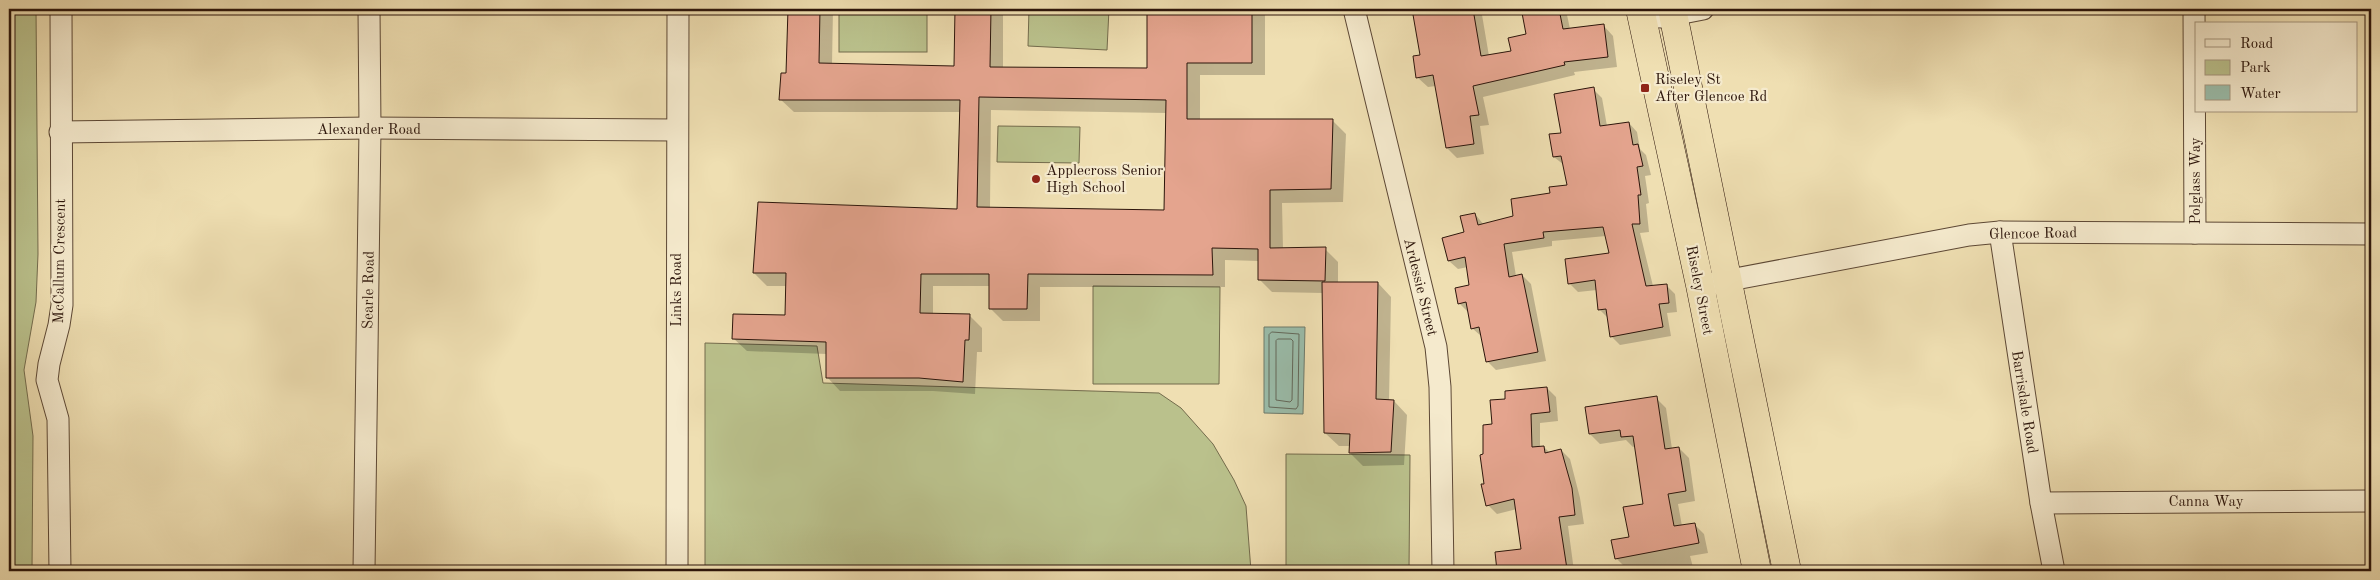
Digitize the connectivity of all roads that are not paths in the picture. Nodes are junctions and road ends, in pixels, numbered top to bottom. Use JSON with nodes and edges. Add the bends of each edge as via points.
{"nodes":[{"id":1,"x":61,"y":9,"type":"edge"},
{"id":2,"x":369,"y":9,"type":"edge"},
{"id":3,"x":678,"y":9,"type":"edge"},
{"id":4,"x":1354,"y":9,"type":"edge"},
{"id":5,"x":1703,"y":9,"type":"edge"},
{"id":6,"x":2194,"y":9,"type":"edge"},
{"id":7,"x":1673,"y":12,"type":"edge"},
{"id":8,"x":1641,"y":13,"type":"edge"},
{"id":9,"x":370,"y":128,"type":"junction"},
{"id":10,"x":677,"y":130,"type":"junction"},
{"id":11,"x":60,"y":132,"type":"junction"},
{"id":12,"x":2000,"y":232,"type":"junction"},
{"id":13,"x":2195,"y":234,"type":"junction"},
{"id":14,"x":2371,"y":234,"type":"edge"},
{"id":15,"x":1729,"y":282,"type":"junction"},
{"id":16,"x":1700,"y":285,"type":"junction"},
{"id":17,"x":2371,"y":501,"type":"edge"},
{"id":18,"x":2040,"y":503,"type":"junction"},
{"id":19,"x":60,"y":571,"type":"edge"},
{"id":20,"x":364,"y":571,"type":"edge"},
{"id":21,"x":677,"y":571,"type":"edge"},
{"id":22,"x":1443,"y":571,"type":"edge"},
{"id":23,"x":1757,"y":571,"type":"edge"},
{"id":24,"x":1787,"y":571,"type":"edge"},
{"id":25,"x":2054,"y":571,"type":"edge"}],
"edges":[{"from":1,"to":11,"type":"street","name":"McCallum Crescent"},
{"from":2,"to":9,"type":"street","name":"Searle Road"},
{"from":3,"to":10,"type":"street","name":"Links Road"},
{"from":4,"to":22,"type":"street","name":"Ardessie Street","via":[[1436,347],[1440,387]]},
{"from":5,"to":7,"type":"street"},
{"from":6,"to":13,"type":"street","name":"Polglass Way"},
{"from":7,"to":8,"type":"street"},
{"from":7,"to":15,"type":"highway","name":"Riseley Street"},
{"from":8,"to":16,"type":"highway","name":"Riseley Street"},
{"from":9,"to":10,"type":"street","name":"Alexander Road"},
{"from":9,"to":11,"type":"street","name":"Alexander Road"},
{"from":9,"to":20,"type":"street","name":"Searle Road"},
{"from":10,"to":21,"type":"street","name":"Links Road"},
{"from":11,"to":19,"type":"street","name":"McCallum Crescent","via":[[62,304],[47,380],[58,419]]},
{"from":12,"to":13,"type":"street","name":"Glencoe Road"},
{"from":12,"to":15,"type":"street","name":"Glencoe Road"},
{"from":12,"to":18,"type":"street","name":"Barrisdale Road"},
{"from":13,"to":14,"type":"street","name":"Glencoe Road"},
{"from":15,"to":16,"type":"street","name":"Glencoe Road"},
{"from":15,"to":24,"type":"highway","name":"Riseley Street"},
{"from":16,"to":23,"type":"highway","name":"Riseley Street"},
{"from":17,"to":18,"type":"street","name":"Canna Way"},
{"from":18,"to":25,"type":"street","name":"Barrisdale Road"}]}
